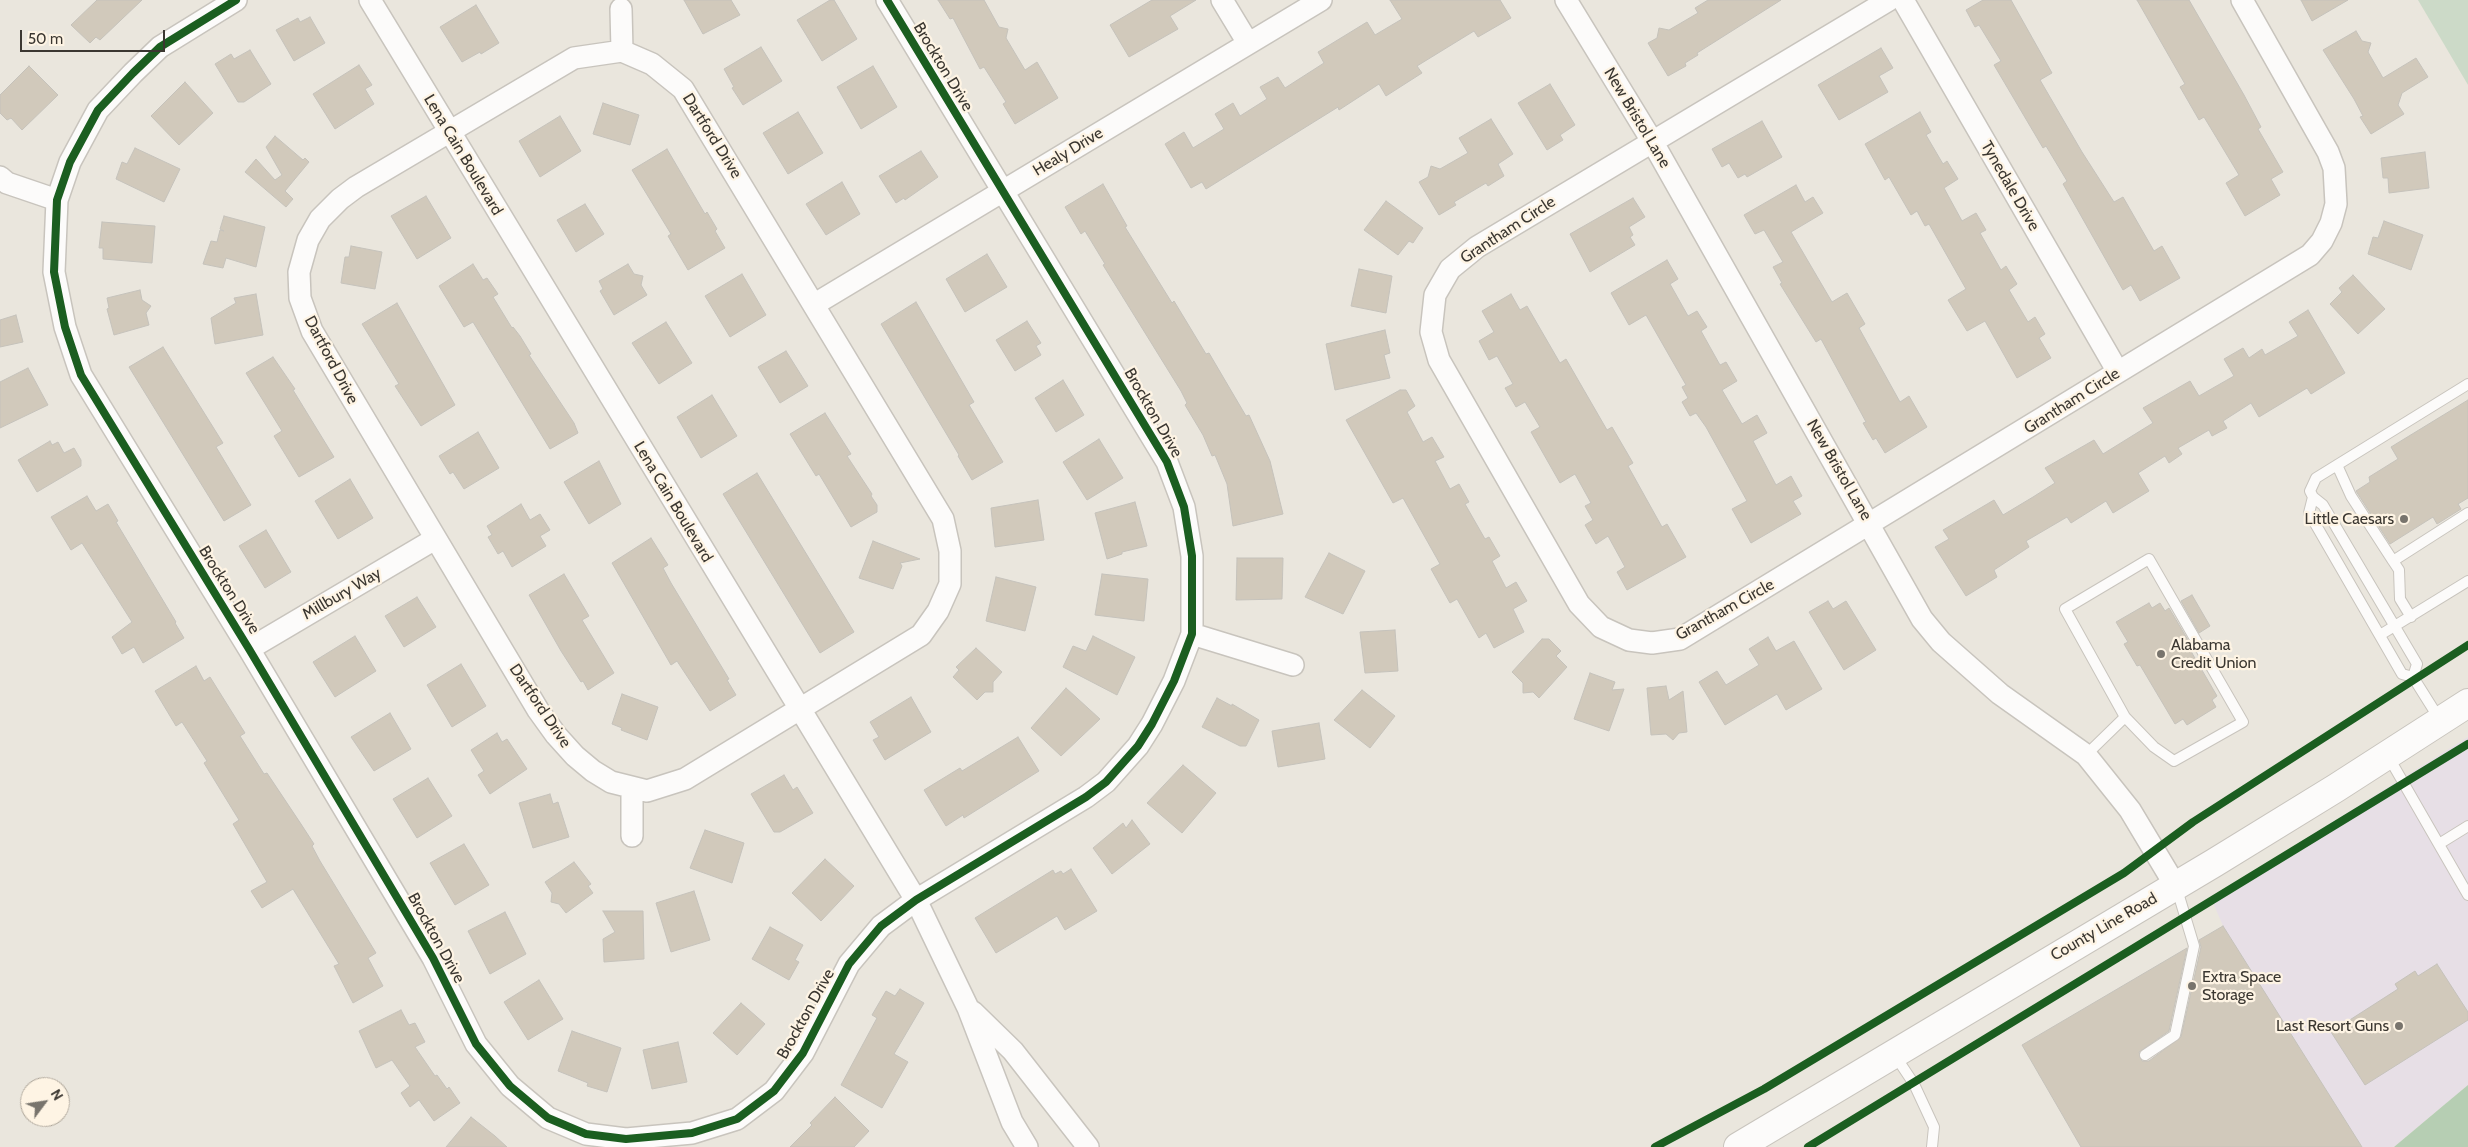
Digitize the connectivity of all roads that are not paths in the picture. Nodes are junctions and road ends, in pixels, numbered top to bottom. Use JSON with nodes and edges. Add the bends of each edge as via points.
{"nodes":[{"id":1,"x":236,"y":0,"type":"edge"},
{"id":2,"x":370,"y":0,"type":"edge"},
{"id":3,"x":887,"y":0,"type":"edge"},
{"id":4,"x":1222,"y":0,"type":"edge"},
{"id":5,"x":1321,"y":0,"type":"edge"},
{"id":6,"x":1566,"y":0,"type":"edge"},
{"id":7,"x":1889,"y":0,"type":"edge"},
{"id":8,"x":1903,"y":0,"type":"edge"},
{"id":9,"x":2242,"y":0,"type":"edge"},
{"id":10,"x":621,"y":9,"type":"dead end"},
{"id":11,"x":1248,"y":43,"type":"junction"},
{"id":12,"x":622,"y":51,"type":"junction"},
{"id":13,"x":449,"y":132,"type":"junction"},
{"id":14,"x":1652,"y":141,"type":"junction"},
{"id":15,"x":0,"y":177,"type":"edge"},
{"id":16,"x":1003,"y":191,"type":"junction"},
{"id":17,"x":56,"y":200,"type":"junction"},
{"id":18,"x":815,"y":304,"type":"junction"},
{"id":19,"x":2118,"y":372,"type":"junction"},
{"id":20,"x":2468,"y":384,"type":"edge"},
{"id":21,"x":2337,"y":465,"type":"junction"},
{"id":22,"x":2313,"y":497,"type":"junction"},
{"id":23,"x":2468,"y":513,"type":"edge"},
{"id":24,"x":1870,"y":524,"type":"junction"},
{"id":25,"x":435,"y":539,"type":"junction"},
{"id":26,"x":2393,"y":561,"type":"junction"},
{"id":27,"x":2468,"y":581,"type":"edge"},
{"id":28,"x":2411,"y":617,"type":"junction"},
{"id":29,"x":2394,"y":627,"type":"junction"},
{"id":30,"x":1192,"y":634,"type":"junction"},
{"id":31,"x":2380,"y":635,"type":"junction"},
{"id":32,"x":250,"y":649,"type":"junction"},
{"id":33,"x":1293,"y":665,"type":"dead end"},
{"id":34,"x":2413,"y":677,"type":"junction"},
{"id":35,"x":2468,"y":703,"type":"edge"},
{"id":36,"x":800,"y":710,"type":"junction"},
{"id":37,"x":2125,"y":717,"type":"junction"},
{"id":38,"x":2441,"y":721,"type":"junction"},
{"id":39,"x":2086,"y":755,"type":"junction"},
{"id":40,"x":2388,"y":755,"type":"junction"},
{"id":41,"x":632,"y":788,"type":"junction"},
{"id":42,"x":2468,"y":826,"type":"edge"},
{"id":43,"x":632,"y":836,"type":"dead end"},
{"id":44,"x":2439,"y":844,"type":"junction"},
{"id":45,"x":2175,"y":885,"type":"junction"},
{"id":46,"x":2467,"y":892,"type":"edge"},
{"id":47,"x":916,"y":900,"type":"junction"},
{"id":48,"x":968,"y":1008,"type":"junction"},
{"id":49,"x":1894,"y":1053,"type":"junction"},
{"id":50,"x":2145,"y":1054,"type":"dead end"},
{"id":51,"x":626,"y":1143,"type":"edge"},
{"id":52,"x":1027,"y":1147,"type":"edge"},
{"id":53,"x":1088,"y":1147,"type":"edge"},
{"id":54,"x":1738,"y":1147,"type":"edge"},
{"id":55,"x":1932,"y":1147,"type":"edge"}],
"edges":[{"from":1,"to":17,"type":"street","name":"Brockton Drive","via":[[160,47],[98,110],[70,162]]},
{"from":2,"to":13,"type":"street","name":"Lena Cain Boulevard"},
{"from":3,"to":16,"type":"street","name":"Brockton Drive"},
{"from":4,"to":11,"type":"street"},
{"from":5,"to":11,"type":"street","name":"Healy Drive"},
{"from":6,"to":14,"type":"street","name":"New Bristol Lane"},
{"from":7,"to":14,"type":"street","name":"Grantham Circle"},
{"from":8,"to":19,"type":"street","name":"Tynedale Drive"},
{"from":9,"to":19,"type":"street","name":"Grantham Circle","via":[[2328,152],[2336,186],[2331,223],[2310,255]]},
{"from":10,"to":12,"type":"street"},
{"from":11,"to":16,"type":"street","name":"Healy Drive"},
{"from":12,"to":13,"type":"street","name":"Dartford Drive","via":[[574,58]]},
{"from":12,"to":18,"type":"street","name":"Dartford Drive","via":[[652,64],[683,89]]},
{"from":13,"to":25,"type":"street","name":"Dartford Drive","via":[[340,199],[320,219],[308,240],[299,272],[300,298],[312,331]]},
{"from":13,"to":36,"type":"street","name":"Lena Cain Boulevard"},
{"from":14,"to":24,"type":"street","name":"New Bristol Lane"},
{"from":14,"to":24,"type":"street","name":"Grantham Circle","via":[[1476,246],[1450,269],[1436,295],[1432,322],[1431,332],[1439,360],[1579,604],[1601,627],[1629,640],[1652,643],[1680,639]]},
{"from":15,"to":17,"type":"street","via":[[7,183]]},
{"from":16,"to":18,"type":"street","name":"Healy Drive"},
{"from":16,"to":30,"type":"street","name":"Brockton Drive","via":[[1167,462],[1184,507],[1192,556]]},
{"from":17,"to":32,"type":"street","name":"Brockton Drive","via":[[54,272],[65,327],[81,375]]},
{"from":18,"to":36,"type":"street","name":"Dartford Drive","via":[[943,519],[950,551],[950,584],[938,611],[921,635]]},
{"from":19,"to":24,"type":"street","name":"Grantham Circle"},
{"from":20,"to":21,"type":"lane"},
{"from":21,"to":22,"type":"lane","via":[[2316,478],[2311,485]]},
{"from":21,"to":26,"type":"lane","via":[[2351,496]]},
{"from":22,"to":29,"type":"lane","via":[[2323,505]]},
{"from":22,"to":31,"type":"lane","via":[[2309,513]]},
{"from":23,"to":26,"type":"lane"},
{"from":24,"to":39,"type":"street","name":"New Bristol Lane","via":[[1922,619],[1941,642],[2000,694]]},
{"from":25,"to":32,"type":"street","name":"Millbury Way"},
{"from":25,"to":41,"type":"street","name":"Dartford Drive","via":[[556,736],[593,771],[610,782]]},
{"from":26,"to":28,"type":"lane","via":[[2399,570],[2400,598]]},
{"from":27,"to":28,"type":"lane"},
{"from":28,"to":29,"type":"lane"},
{"from":29,"to":31,"type":"lane"},
{"from":29,"to":34,"type":"lane","via":[[2417,664]]},
{"from":30,"to":33,"type":"street"},
{"from":30,"to":47,"type":"street","name":"Brockton Drive","via":[[1174,682],[1152,724],[1138,746],[1106,782]]},
{"from":31,"to":34,"type":"lane","via":[[2402,674]]},
{"from":32,"to":51,"type":"street","name":"Brockton Drive","via":[[433,958],[476,1044],[510,1086],[548,1118],[586,1134]]},
{"from":34,"to":38,"type":"lane"},
{"from":35,"to":38,"type":"main road","name":"County Line Road"},
{"from":36,"to":41,"type":"street","name":"Dartford Drive","via":[[685,779],[647,791]]},
{"from":36,"to":47,"type":"street","name":"Lena Cain Boulevard"},
{"from":37,"to":37,"type":"lane","via":[[2174,762],[2243,722],[2149,559],[2066,609]]},
{"from":37,"to":39,"type":"lane"},
{"from":38,"to":40,"type":"main road","name":"County Line Road"},
{"from":39,"to":45,"type":"street","name":"New Bristol Lane","via":[[2130,810]]},
{"from":40,"to":44,"type":"lane"},
{"from":40,"to":45,"type":"main road","name":"County Line Road"},
{"from":41,"to":43,"type":"street"},
{"from":42,"to":44,"type":"lane"},
{"from":44,"to":46,"type":"lane"},
{"from":45,"to":49,"type":"main road","name":"County Line Road"},
{"from":45,"to":50,"type":"lane","via":[[2194,946],[2175,1035]]},
{"from":47,"to":48,"type":"street","name":"Lena Cain Boulevard"},
{"from":47,"to":51,"type":"street","name":"Brockton Drive","via":[[881,926],[864,945],[850,964],[803,1053],[774,1091],[737,1119],[692,1133]]},
{"from":48,"to":52,"type":"street","name":"Lena Cain Boulevard","via":[[1012,1122]]},
{"from":48,"to":53,"type":"street","name":"Lena Cain Boulevard","via":[[1013,1051]]},
{"from":49,"to":54,"type":"main road","name":"County Line Road"},
{"from":49,"to":55,"type":"lane","via":[[1914,1084],[1934,1127]]}]}
